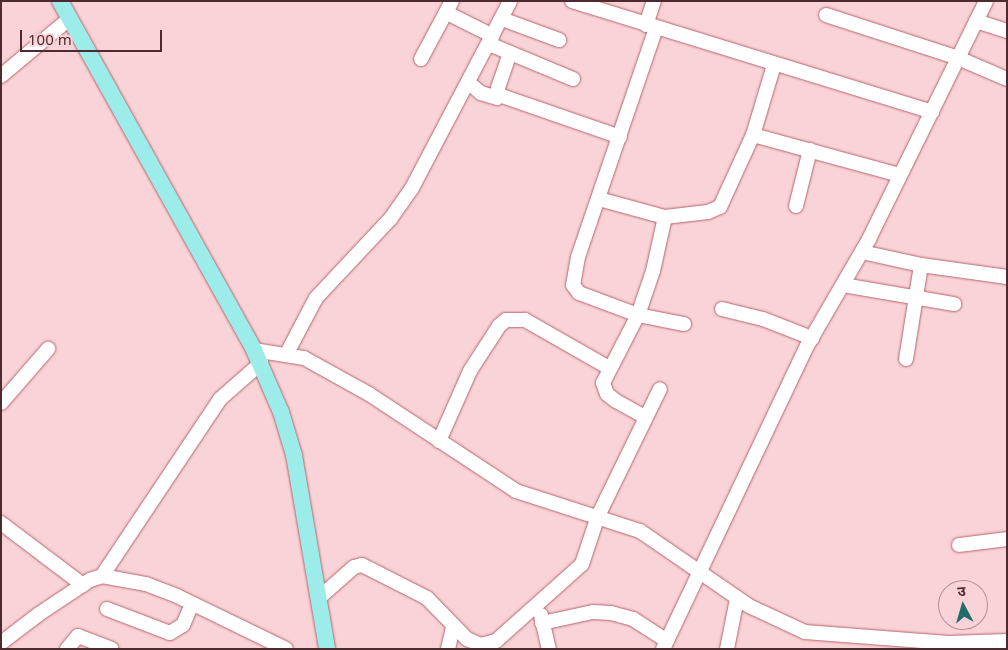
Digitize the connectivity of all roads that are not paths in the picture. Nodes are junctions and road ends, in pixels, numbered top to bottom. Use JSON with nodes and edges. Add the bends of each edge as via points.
{"nodes":[{"id":1,"x":60,"y":1,"type":"edge"},
{"id":2,"x":510,"y":1,"type":"edge"},
{"id":3,"x":572,"y":1,"type":"edge"},
{"id":4,"x":654,"y":1,"type":"edge"},
{"id":5,"x":986,"y":1,"type":"edge"},
{"id":6,"x":449,"y":7,"type":"edge"},
{"id":7,"x":826,"y":15,"type":"dead end"},
{"id":8,"x":70,"y":18,"type":"junction"},
{"id":9,"x":502,"y":19,"type":"junction"},
{"id":10,"x":976,"y":21,"type":"junction"},
{"id":11,"x":651,"y":27,"type":"junction"},
{"id":12,"x":1007,"y":31,"type":"edge"},
{"id":13,"x":491,"y":40,"type":"junction"},
{"id":14,"x":559,"y":40,"type":"dead end"},
{"id":15,"x":510,"y":53,"type":"junction"},
{"id":16,"x":958,"y":58,"type":"junction"},
{"id":17,"x":420,"y":59,"type":"dead end"},
{"id":18,"x":774,"y":65,"type":"junction"},
{"id":19,"x":1,"y":76,"type":"edge"},
{"id":20,"x":573,"y":79,"type":"dead end"},
{"id":21,"x":1007,"y":79,"type":"edge"},
{"id":22,"x":469,"y":83,"type":"junction"},
{"id":23,"x":497,"y":98,"type":"dead end"},
{"id":24,"x":932,"y":112,"type":"junction"},
{"id":25,"x":753,"y":135,"type":"junction"},
{"id":26,"x":620,"y":137,"type":"junction"},
{"id":27,"x":810,"y":150,"type":"junction"},
{"id":28,"x":899,"y":174,"type":"junction"},
{"id":29,"x":599,"y":199,"type":"junction"},
{"id":30,"x":796,"y":206,"type":"dead end"},
{"id":31,"x":665,"y":217,"type":"junction"},
{"id":32,"x":862,"y":252,"type":"junction"},
{"id":33,"x":921,"y":265,"type":"junction"},
{"id":34,"x":1007,"y":277,"type":"edge"},
{"id":35,"x":843,"y":284,"type":"junction"},
{"id":36,"x":917,"y":298,"type":"junction"},
{"id":37,"x":954,"y":304,"type":"dead end"},
{"id":38,"x":722,"y":309,"type":"dead end"},
{"id":39,"x":638,"y":315,"type":"junction"},
{"id":40,"x":684,"y":324,"type":"dead end"},
{"id":41,"x":812,"y":338,"type":"junction"},
{"id":42,"x":48,"y":349,"type":"dead end"},
{"id":43,"x":286,"y":355,"type":"junction"},
{"id":44,"x":257,"y":357,"type":"junction"},
{"id":45,"x":906,"y":359,"type":"dead end"},
{"id":46,"x":609,"y":368,"type":"junction"},
{"id":47,"x":660,"y":389,"type":"dead end"},
{"id":48,"x":1,"y":403,"type":"edge"},
{"id":49,"x":645,"y":417,"type":"junction"},
{"id":50,"x":439,"y":442,"type":"junction"},
{"id":51,"x":598,"y":516,"type":"junction"},
{"id":52,"x":1,"y":523,"type":"edge"},
{"id":53,"x":1007,"y":539,"type":"edge"},
{"id":54,"x":959,"y":545,"type":"dead end"},
{"id":55,"x":698,"y":574,"type":"junction"},
{"id":56,"x":102,"y":576,"type":"junction"},
{"id":57,"x":83,"y":585,"type":"junction"},
{"id":58,"x":320,"y":597,"type":"junction"},
{"id":59,"x":737,"y":599,"type":"junction"},
{"id":60,"x":192,"y":604,"type":"junction"},
{"id":61,"x":538,"y":605,"type":"junction"},
{"id":62,"x":107,"y":609,"type":"dead end"},
{"id":63,"x":542,"y":623,"type":"junction"},
{"id":64,"x":460,"y":637,"type":"edge"},
{"id":65,"x":1007,"y":641,"type":"edge"},
{"id":66,"x":1,"y":643,"type":"edge"},
{"id":67,"x":665,"y":645,"type":"edge"},
{"id":68,"x":949,"y":646,"type":"edge"},
{"id":69,"x":67,"y":649,"type":"edge"},
{"id":70,"x":112,"y":649,"type":"edge"},
{"id":71,"x":286,"y":649,"type":"edge"},
{"id":72,"x":327,"y":649,"type":"edge"},
{"id":73,"x":448,"y":649,"type":"edge"},
{"id":74,"x":549,"y":649,"type":"edge"},
{"id":75,"x":727,"y":649,"type":"edge"}],
"edges":[{"from":1,"to":8,"type":"main road"},
{"from":2,"to":9,"type":"street"},
{"from":3,"to":11,"type":"street"},
{"from":4,"to":11,"type":"street"},
{"from":5,"to":10,"type":"street"},
{"from":6,"to":13,"type":"street"},
{"from":6,"to":17,"type":"street"},
{"from":7,"to":16,"type":"street"},
{"from":8,"to":19,"type":"street"},
{"from":8,"to":44,"type":"main road"},
{"from":9,"to":13,"type":"street"},
{"from":9,"to":14,"type":"street"},
{"from":10,"to":12,"type":"street"},
{"from":10,"to":16,"type":"street"},
{"from":11,"to":18,"type":"street"},
{"from":11,"to":26,"type":"street"},
{"from":13,"to":15,"type":"street"},
{"from":13,"to":22,"type":"street"},
{"from":15,"to":20,"type":"street"},
{"from":15,"to":26,"type":"street","via":[[498,88],[499,95]]},
{"from":16,"to":21,"type":"street"},
{"from":16,"to":24,"type":"street"},
{"from":18,"to":24,"type":"street"},
{"from":18,"to":25,"type":"street"},
{"from":22,"to":23,"type":"street","via":[[481,93]]},
{"from":22,"to":43,"type":"street","via":[[412,188],[391,218],[316,298]]},
{"from":24,"to":28,"type":"street"},
{"from":25,"to":27,"type":"street"},
{"from":25,"to":31,"type":"street","via":[[720,207],[708,212]]},
{"from":26,"to":29,"type":"street"},
{"from":27,"to":28,"type":"street"},
{"from":27,"to":30,"type":"street"},
{"from":28,"to":32,"type":"street"},
{"from":29,"to":31,"type":"street"},
{"from":29,"to":39,"type":"street","via":[[573,276],[575,290]]},
{"from":31,"to":39,"type":"street","via":[[653,271]]},
{"from":32,"to":33,"type":"street"},
{"from":32,"to":35,"type":"street"},
{"from":33,"to":34,"type":"street"},
{"from":33,"to":36,"type":"street"},
{"from":35,"to":36,"type":"street"},
{"from":35,"to":41,"type":"street"},
{"from":36,"to":37,"type":"street"},
{"from":36,"to":45,"type":"street"},
{"from":38,"to":41,"type":"street","via":[[763,319]]},
{"from":39,"to":40,"type":"street"},
{"from":39,"to":46,"type":"street"},
{"from":41,"to":55,"type":"street"},
{"from":42,"to":48,"type":"street"},
{"from":43,"to":44,"type":"street"},
{"from":43,"to":50,"type":"street","via":[[304,358],[369,394]]},
{"from":44,"to":56,"type":"street","via":[[220,399]]},
{"from":44,"to":58,"type":"main road","via":[[282,412],[294,455]]},
{"from":46,"to":49,"type":"street","via":[[603,383],[608,394]]},
{"from":46,"to":50,"type":"street","via":[[525,320],[506,320],[470,371]]},
{"from":47,"to":49,"type":"street"},
{"from":49,"to":51,"type":"street"},
{"from":50,"to":51,"type":"street","via":[[516,491]]},
{"from":51,"to":55,"type":"street","via":[[656,540]]},
{"from":51,"to":61,"type":"street","via":[[582,564]]},
{"from":52,"to":57,"type":"street"},
{"from":53,"to":54,"type":"street"},
{"from":55,"to":59,"type":"street"},
{"from":55,"to":67,"type":"street"},
{"from":56,"to":57,"type":"street"},
{"from":56,"to":60,"type":"street","via":[[146,584]]},
{"from":57,"to":66,"type":"street"},
{"from":58,"to":64,"type":"street","via":[[354,566],[362,564],[427,598]]},
{"from":58,"to":72,"type":"main road"},
{"from":59,"to":68,"type":"street","via":[[805,632]]},
{"from":59,"to":75,"type":"street"},
{"from":60,"to":62,"type":"street","via":[[183,626],[170,633]]},
{"from":60,"to":71,"type":"street"},
{"from":61,"to":63,"type":"street"},
{"from":61,"to":64,"type":"street","via":[[496,641],[481,645]]},
{"from":63,"to":67,"type":"street","via":[[593,612],[611,612],[633,618]]},
{"from":63,"to":74,"type":"street"},
{"from":64,"to":73,"type":"street"},
{"from":65,"to":68,"type":"street"},
{"from":69,"to":70,"type":"street","via":[[78,636]]}]}
